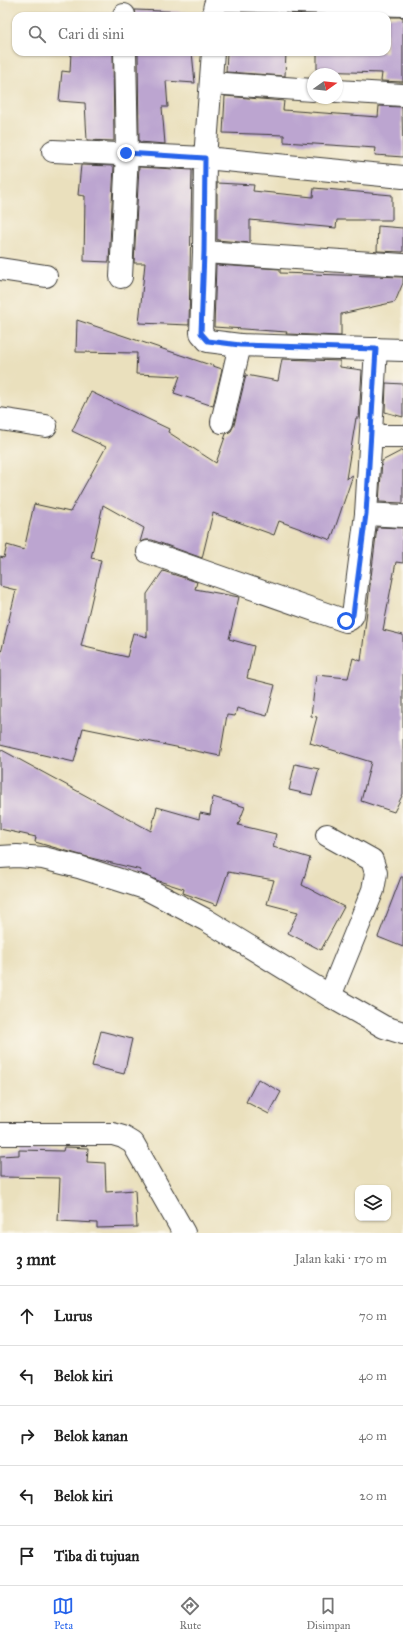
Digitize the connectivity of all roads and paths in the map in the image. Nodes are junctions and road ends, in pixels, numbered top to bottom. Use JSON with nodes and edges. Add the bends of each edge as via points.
{"nodes":[{"id":1,"x":403,"y":5,"type":"edge"},
{"id":2,"x":214,"y":12,"type":"edge"},
{"id":3,"x":124,"y":56,"type":"edge"},
{"id":4,"x":212,"y":56,"type":"edge"},
{"id":5,"x":211,"y":83,"type":"junction"},
{"id":6,"x":307,"y":90,"type":"edge"},
{"id":7,"x":343,"y":91,"type":"edge"},
{"id":8,"x":403,"y":95,"type":"edge"},
{"id":9,"x":53,"y":151,"type":"dead end"},
{"id":10,"x":126,"y":153,"type":"junction"},
{"id":11,"x":205,"y":158,"type":"junction"},
{"id":12,"x":403,"y":177,"type":"edge"},
{"id":13,"x":204,"y":252,"type":"junction"},
{"id":14,"x":403,"y":266,"type":"edge"},
{"id":15,"x":0,"y":269,"type":"edge"},
{"id":16,"x":46,"y":276,"type":"dead end"},
{"id":17,"x":121,"y":277,"type":"dead end"},
{"id":18,"x":240,"y":345,"type":"junction"},
{"id":19,"x":376,"y":349,"type":"junction"},
{"id":20,"x":403,"y":350,"type":"edge"},
{"id":21,"x":0,"y":419,"type":"edge"},
{"id":22,"x":222,"y":422,"type":"dead end"},
{"id":23,"x":46,"y":426,"type":"dead end"},
{"id":24,"x":371,"y":436,"type":"junction"},
{"id":25,"x":403,"y":436,"type":"edge"},
{"id":26,"x":366,"y":514,"type":"junction"},
{"id":27,"x":403,"y":516,"type":"edge"},
{"id":28,"x":148,"y":552,"type":"dead end"},
{"id":29,"x":327,"y":835,"type":"dead end"},
{"id":30,"x":0,"y":857,"type":"edge"},
{"id":31,"x":330,"y":996,"type":"junction"},
{"id":32,"x":403,"y":1033,"type":"edge"},
{"id":33,"x":0,"y":1134,"type":"edge"},
{"id":34,"x":184,"y":1233,"type":"edge"}],
"edges":[{"from":1,"to":2,"type":"street","via":[[220,0],[214,5]]},
{"from":3,"to":10,"type":"street"},
{"from":4,"to":5,"type":"street"},
{"from":5,"to":6,"type":"street"},
{"from":5,"to":11,"type":"street"},
{"from":7,"to":8,"type":"street"},
{"from":9,"to":10,"type":"street"},
{"from":10,"to":11,"type":"street"},
{"from":10,"to":17,"type":"street"},
{"from":11,"to":12,"type":"street"},
{"from":11,"to":13,"type":"street"},
{"from":13,"to":14,"type":"street"},
{"from":13,"to":18,"type":"street","via":[[201,333],[208,341]]},
{"from":15,"to":16,"type":"street"},
{"from":18,"to":19,"type":"street"},
{"from":18,"to":22,"type":"street"},
{"from":19,"to":20,"type":"street"},
{"from":19,"to":24,"type":"street"},
{"from":21,"to":23,"type":"street"},
{"from":24,"to":25,"type":"street"},
{"from":24,"to":26,"type":"street"},
{"from":26,"to":27,"type":"street"},
{"from":26,"to":28,"type":"street","via":[[353,615],[346,621]]},
{"from":29,"to":31,"type":"street","via":[[372,860],[376,873],[372,890]]},
{"from":30,"to":31,"type":"street","via":[[43,858],[145,888],[206,920]]},
{"from":31,"to":32,"type":"street","via":[[384,1027]]},
{"from":33,"to":34,"type":"street","via":[[113,1134],[124,1137],[133,1143]]}]}
